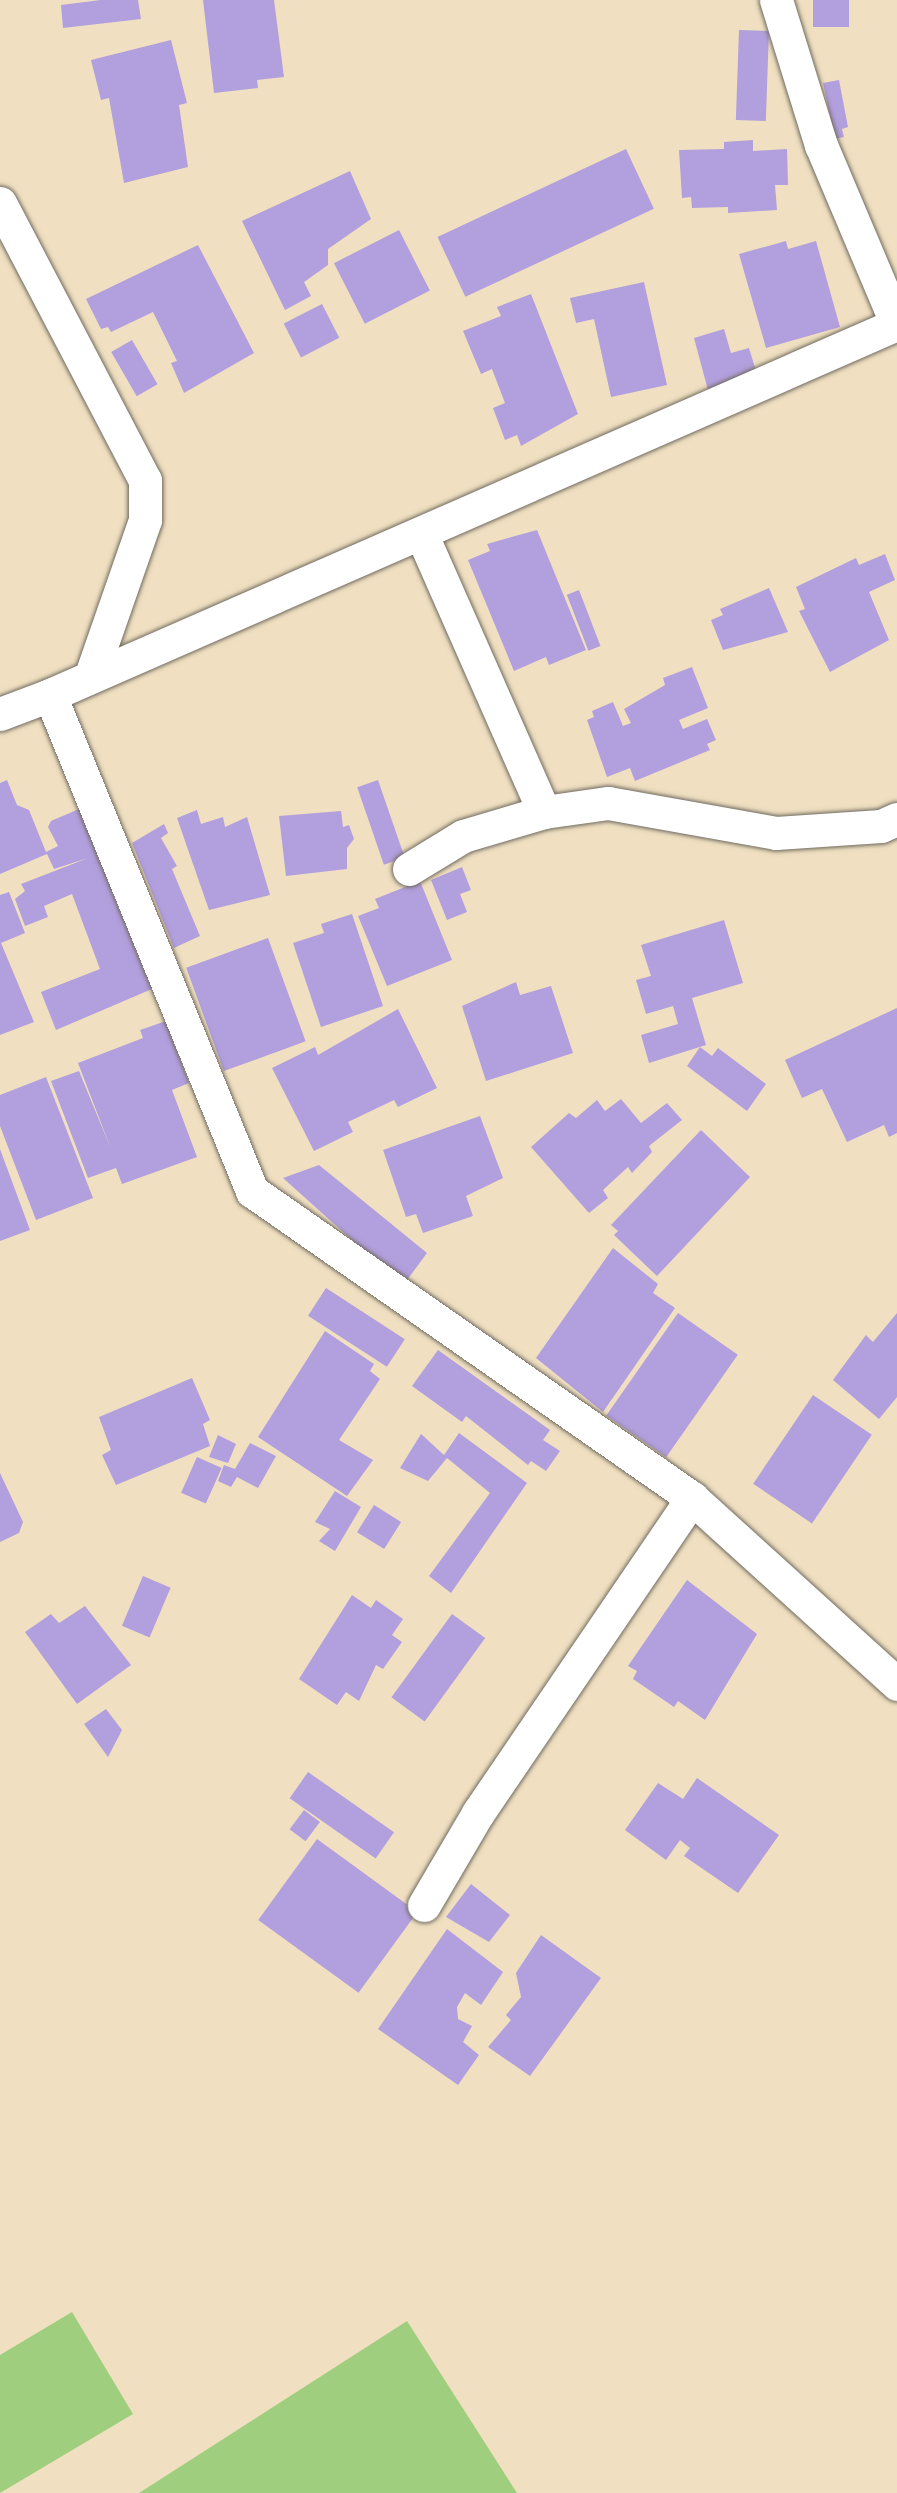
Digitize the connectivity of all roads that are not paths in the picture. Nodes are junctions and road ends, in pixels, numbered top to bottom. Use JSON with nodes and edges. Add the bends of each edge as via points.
{"nodes":[{"id":1,"x":776,"y":0,"type":"edge"},
{"id":2,"x":0,"y":203,"type":"edge"},
{"id":3,"x":897,"y":324,"type":"edge"},
{"id":4,"x":422,"y":533,"type":"junction"},
{"id":5,"x":92,"y":672,"type":"junction"},
{"id":6,"x":50,"y":695,"type":"junction"},
{"id":7,"x":0,"y":714,"type":"edge"},
{"id":8,"x":544,"y":812,"type":"junction"},
{"id":9,"x":897,"y":819,"type":"edge"},
{"id":10,"x":409,"y":869,"type":"dead end"},
{"id":11,"x":692,"y":1498,"type":"junction"},
{"id":12,"x":897,"y":1684,"type":"edge"},
{"id":13,"x":424,"y":1905,"type":"dead end"}],
"edges":[{"from":1,"to":3,"type":"street","via":[[821,145]]},
{"from":2,"to":5,"type":"street","via":[[146,480],[145,520]]},
{"from":3,"to":4,"type":"street"},
{"from":4,"to":5,"type":"street","via":[[203,630]]},
{"from":4,"to":8,"type":"street"},
{"from":5,"to":6,"type":"street"},
{"from":6,"to":7,"type":"street"},
{"from":6,"to":11,"type":"street","via":[[252,1191]]},
{"from":8,"to":9,"type":"street","via":[[608,802],[641,805],[703,822],[776,833],[880,826]]},
{"from":8,"to":10,"type":"street","via":[[463,836]]},
{"from":11,"to":12,"type":"street"},
{"from":11,"to":13,"type":"street","via":[[478,1813]]}]}
